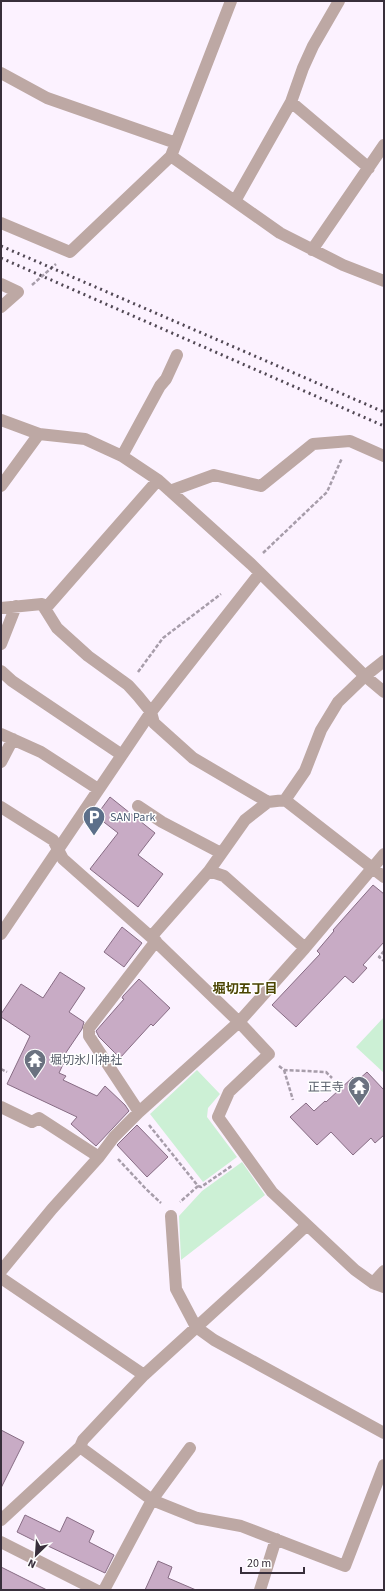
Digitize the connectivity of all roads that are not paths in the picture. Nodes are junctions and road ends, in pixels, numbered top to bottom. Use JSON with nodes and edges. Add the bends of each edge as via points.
{"nodes":[{"id":1,"x":231,"y":1,"type":"edge"},
{"id":2,"x":339,"y":1,"type":"edge"},
{"id":3,"x":1,"y":73,"type":"edge"},
{"id":4,"x":291,"y":102,"type":"junction"},
{"id":5,"x":176,"y":143,"type":"junction"},
{"id":6,"x":384,"y":145,"type":"edge"},
{"id":7,"x":171,"y":156,"type":"junction"},
{"id":8,"x":369,"y":168,"type":"junction"},
{"id":9,"x":235,"y":202,"type":"junction"},
{"id":10,"x":1,"y":223,"type":"edge"},
{"id":11,"x":312,"y":250,"type":"junction"},
{"id":12,"x":384,"y":281,"type":"edge"},
{"id":13,"x":1,"y":284,"type":"edge"},
{"id":14,"x":1,"y":307,"type":"edge"},
{"id":15,"x":178,"y":355,"type":"dead end"},
{"id":16,"x":1,"y":420,"type":"edge"},
{"id":17,"x":39,"y":434,"type":"junction"},
{"id":18,"x":122,"y":456,"type":"junction"},
{"id":19,"x":384,"y":456,"type":"edge"},
{"id":20,"x":158,"y":480,"type":"junction"},
{"id":21,"x":1,"y":486,"type":"edge"},
{"id":22,"x":170,"y":491,"type":"junction"},
{"id":23,"x":260,"y":573,"type":"junction"},
{"id":24,"x":16,"y":606,"type":"junction"},
{"id":25,"x":1,"y":608,"type":"edge"},
{"id":26,"x":45,"y":610,"type":"junction"},
{"id":27,"x":1,"y":644,"type":"edge"},
{"id":28,"x":384,"y":661,"type":"edge"},
{"id":29,"x":1,"y":671,"type":"edge"},
{"id":30,"x":365,"y":676,"type":"junction"},
{"id":31,"x":384,"y":692,"type":"edge"},
{"id":32,"x":151,"y":712,"type":"junction"},
{"id":33,"x":1,"y":734,"type":"edge"},
{"id":34,"x":13,"y":739,"type":"junction"},
{"id":35,"x":122,"y":755,"type":"junction"},
{"id":36,"x":1,"y":762,"type":"edge"},
{"id":37,"x":98,"y":789,"type":"junction"},
{"id":38,"x":285,"y":800,"type":"junction"},
{"id":39,"x":268,"y":802,"type":"junction"},
{"id":40,"x":138,"y":806,"type":"dead end"},
{"id":41,"x":1,"y":807,"type":"edge"},
{"id":42,"x":59,"y":849,"type":"junction"},
{"id":43,"x":221,"y":853,"type":"junction"},
{"id":44,"x":384,"y":854,"type":"edge"},
{"id":45,"x":373,"y":868,"type":"junction"},
{"id":46,"x":209,"y":871,"type":"junction"},
{"id":47,"x":384,"y":877,"type":"edge"},
{"id":48,"x":1,"y":934,"type":"edge"},
{"id":49,"x":154,"y":939,"type":"junction"},
{"id":50,"x":305,"y":948,"type":"junction"},
{"id":51,"x":239,"y":1022,"type":"junction"},
{"id":52,"x":1,"y":1107,"type":"edge"},
{"id":53,"x":139,"y":1112,"type":"junction"},
{"id":54,"x":99,"y":1157,"type":"junction"},
{"id":55,"x":171,"y":1214,"type":"road end"},
{"id":56,"x":307,"y":1225,"type":"junction"},
{"id":57,"x":1,"y":1271,"type":"edge"},
{"id":58,"x":384,"y":1271,"type":"edge"},
{"id":59,"x":1,"y":1278,"type":"edge"},
{"id":60,"x":378,"y":1285,"type":"edge"},
{"id":61,"x":196,"y":1327,"type":"junction"},
{"id":62,"x":144,"y":1375,"type":"junction"},
{"id":63,"x":384,"y":1433,"type":"edge"},
{"id":64,"x":80,"y":1448,"type":"junction"},
{"id":65,"x":190,"y":1448,"type":"dead end"},
{"id":66,"x":384,"y":1465,"type":"edge"},
{"id":67,"x":152,"y":1500,"type":"junction"},
{"id":68,"x":1,"y":1520,"type":"edge"},
{"id":69,"x":276,"y":1539,"type":"junction"},
{"id":70,"x":1,"y":1542,"type":"edge"},
{"id":71,"x":96,"y":1590,"type":"edge"},
{"id":72,"x":104,"y":1590,"type":"edge"},
{"id":73,"x":260,"y":1590,"type":"edge"}],
"edges":[{"from":1,"to":5,"type":"street"},
{"from":2,"to":4,"type":"street","via":[[313,46]]},
{"from":3,"to":5,"type":"street","via":[[47,98]]},
{"from":4,"to":8,"type":"street"},
{"from":4,"to":9,"type":"street"},
{"from":5,"to":7,"type":"street"},
{"from":6,"to":8,"type":"street"},
{"from":7,"to":9,"type":"street"},
{"from":7,"to":10,"type":"street","via":[[70,252]]},
{"from":8,"to":11,"type":"street"},
{"from":9,"to":11,"type":"street","via":[[280,233]]},
{"from":11,"to":12,"type":"street"},
{"from":13,"to":14,"type":"street","via":[[18,292]]},
{"from":15,"to":18,"type":"street"},
{"from":16,"to":17,"type":"street"},
{"from":17,"to":18,"type":"street","via":[[85,439]]},
{"from":17,"to":21,"type":"street"},
{"from":18,"to":20,"type":"street"},
{"from":19,"to":22,"type":"street","via":[[350,441],[313,444],[260,486],[214,475]]},
{"from":20,"to":22,"type":"street"},
{"from":20,"to":26,"type":"street"},
{"from":22,"to":23,"type":"street"},
{"from":23,"to":30,"type":"street"},
{"from":23,"to":32,"type":"street"},
{"from":24,"to":25,"type":"street"},
{"from":24,"to":26,"type":"street","via":[[42,604]]},
{"from":24,"to":27,"type":"street"},
{"from":26,"to":32,"type":"street","via":[[58,628],[88,656],[128,685]]},
{"from":28,"to":30,"type":"street"},
{"from":29,"to":35,"type":"street"},
{"from":30,"to":31,"type":"street"},
{"from":30,"to":38,"type":"street","via":[[338,702],[321,730],[305,771]]},
{"from":32,"to":35,"type":"street"},
{"from":32,"to":39,"type":"street","via":[[154,723],[193,758]]},
{"from":33,"to":34,"type":"street"},
{"from":34,"to":36,"type":"street"},
{"from":34,"to":37,"type":"street","via":[[41,752]]},
{"from":35,"to":37,"type":"street"},
{"from":37,"to":42,"type":"street"},
{"from":38,"to":39,"type":"street"},
{"from":38,"to":45,"type":"street"},
{"from":39,"to":43,"type":"street","via":[[245,820]]},
{"from":40,"to":43,"type":"street","via":[[162,822]]},
{"from":41,"to":42,"type":"street","via":[[53,840]]},
{"from":42,"to":48,"type":"street"},
{"from":42,"to":49,"type":"street","via":[[64,859]]},
{"from":43,"to":46,"type":"street"},
{"from":44,"to":45,"type":"street"},
{"from":45,"to":47,"type":"street"},
{"from":45,"to":50,"type":"street"},
{"from":46,"to":49,"type":"street"},
{"from":46,"to":50,"type":"street","via":[[224,876]]},
{"from":49,"to":51,"type":"street"},
{"from":49,"to":53,"type":"street","via":[[89,1028],[89,1036]]},
{"from":50,"to":51,"type":"street"},
{"from":51,"to":53,"type":"street"},
{"from":51,"to":56,"type":"street","via":[[269,1054],[229,1092],[218,1117],[272,1192]]},
{"from":52,"to":54,"type":"street","via":[[32,1122],[39,1118]]},
{"from":53,"to":54,"type":"street","via":[[114,1137]]},
{"from":54,"to":57,"type":"street","via":[[52,1208]]},
{"from":55,"to":61,"type":"street","via":[[176,1289]]},
{"from":56,"to":60,"type":"street","via":[[355,1270]]},
{"from":56,"to":61,"type":"street"},
{"from":58,"to":60,"type":"street"},
{"from":59,"to":62,"type":"street"},
{"from":61,"to":62,"type":"street"},
{"from":61,"to":63,"type":"street","via":[[214,1340]]},
{"from":62,"to":64,"type":"street","via":[[84,1440]]},
{"from":64,"to":67,"type":"street"},
{"from":64,"to":68,"type":"street"},
{"from":65,"to":67,"type":"street"},
{"from":66,"to":69,"type":"street","via":[[345,1566]]},
{"from":67,"to":69,"type":"street","via":[[197,1518],[241,1526]]},
{"from":67,"to":72,"type":"street"},
{"from":69,"to":73,"type":"street"},
{"from":70,"to":71,"type":"street"}]}
